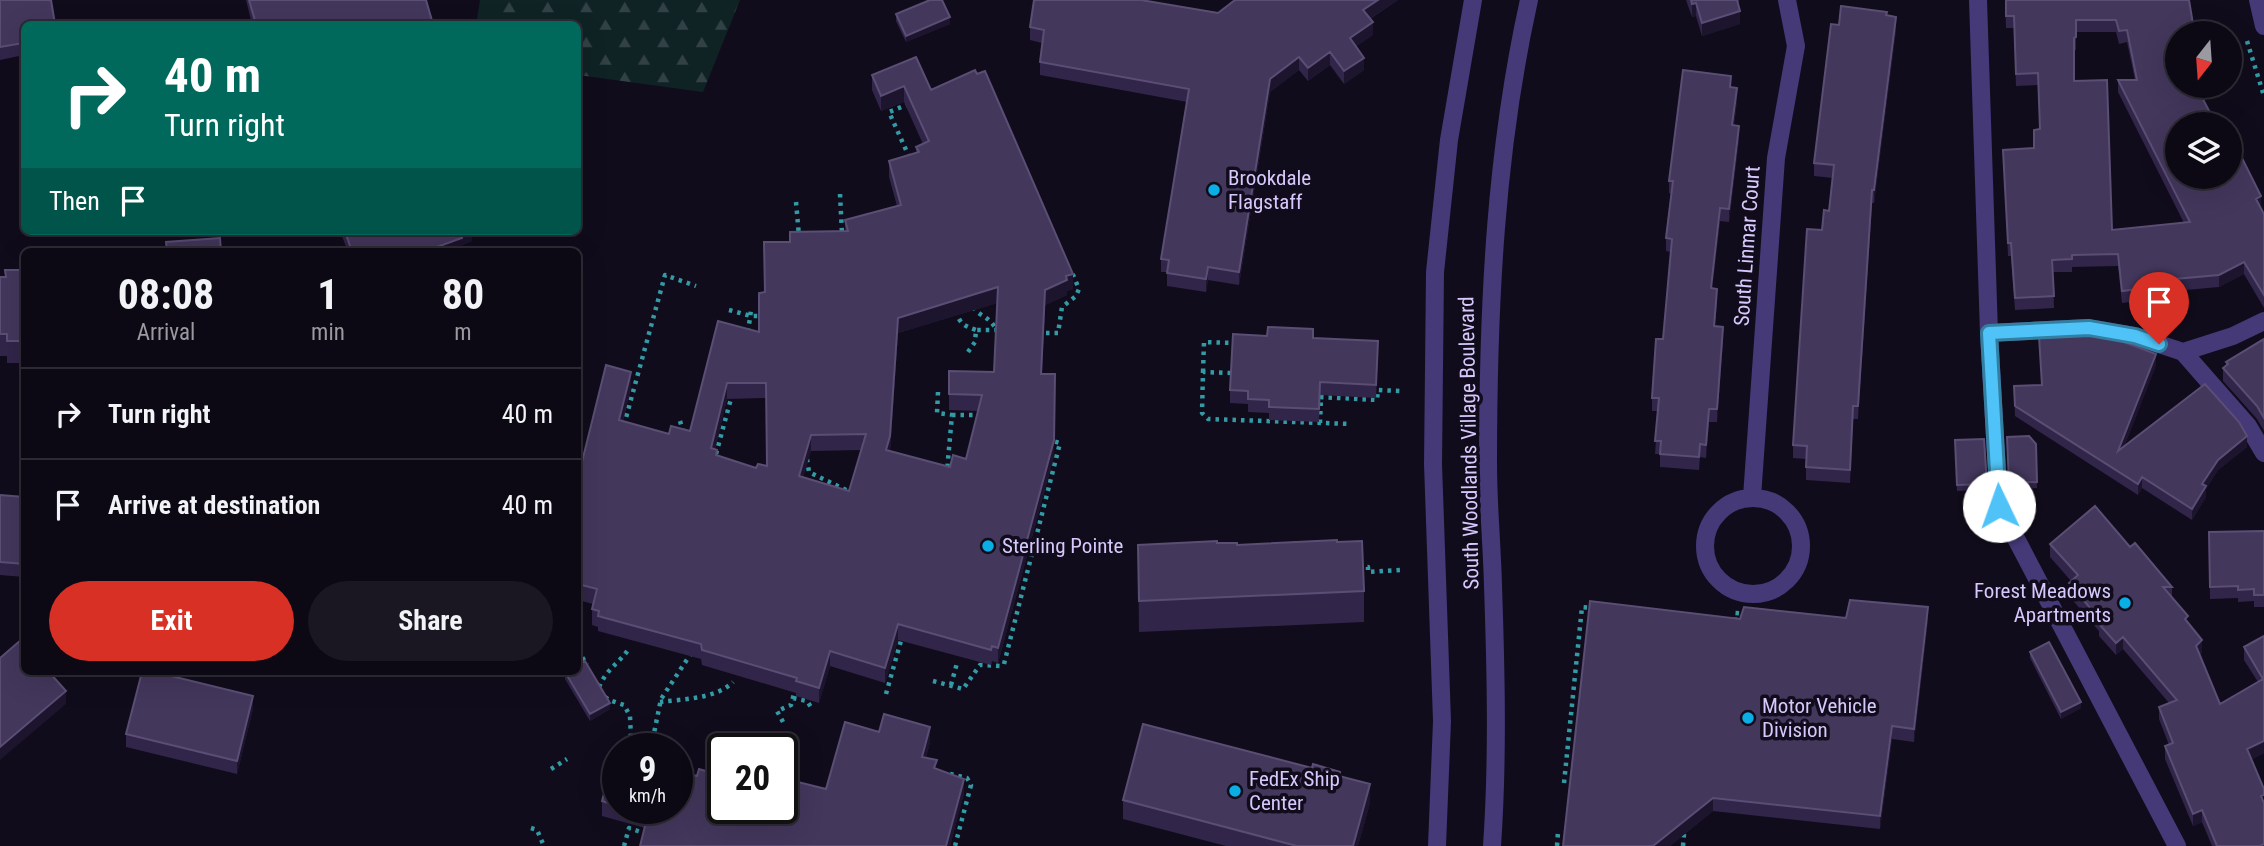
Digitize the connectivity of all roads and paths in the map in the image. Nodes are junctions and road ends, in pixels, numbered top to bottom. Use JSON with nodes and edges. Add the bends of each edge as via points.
{"nodes":[{"id":1,"x":1474,"y":0,"type":"edge"},
{"id":2,"x":1529,"y":0,"type":"edge"},
{"id":3,"x":1787,"y":0,"type":"edge"},
{"id":4,"x":1978,"y":0,"type":"edge"},
{"id":5,"x":2258,"y":0,"type":"edge"},
{"id":6,"x":2264,"y":26,"type":"edge"},
{"id":7,"x":2246,"y":36,"type":"dead end"},
{"id":8,"x":2264,"y":96,"type":"edge"},
{"id":9,"x":919,"y":100,"type":"edge"},
{"id":10,"x":915,"y":171,"type":"edge"},
{"id":11,"x":840,"y":194,"type":"dead end"},
{"id":12,"x":796,"y":202,"type":"dead end"},
{"id":13,"x":844,"y":242,"type":"edge"},
{"id":14,"x":800,"y":247,"type":"edge"},
{"id":15,"x":1068,"y":264,"type":"edge"},
{"id":16,"x":696,"y":286,"type":"dead end"},
{"id":17,"x":971,"y":303,"type":"edge"},
{"id":18,"x":955,"y":308,"type":"edge"},
{"id":19,"x":729,"y":310,"type":"dead end"},
{"id":20,"x":751,"y":313,"type":"junction"},
{"id":21,"x":759,"y":316,"type":"edge"},
{"id":22,"x":1040,"y":321,"type":"edge"},
{"id":23,"x":2264,"y":321,"type":"edge"},
{"id":24,"x":976,"y":330,"type":"junction"},
{"id":25,"x":996,"y":330,"type":"junction"},
{"id":26,"x":1009,"y":331,"type":"edge"},
{"id":27,"x":1034,"y":332,"type":"edge"},
{"id":28,"x":1046,"y":333,"type":"junction"},
{"id":29,"x":1989,"y":333,"type":"junction"},
{"id":30,"x":748,"y":334,"type":"edge"},
{"id":31,"x":1242,"y":344,"type":"edge"},
{"id":32,"x":968,"y":352,"type":"dead end"},
{"id":33,"x":2183,"y":352,"type":"junction"},
{"id":34,"x":1203,"y":372,"type":"junction"},
{"id":35,"x":1231,"y":373,"type":"edge"},
{"id":36,"x":1400,"y":390,"type":"dead end"},
{"id":37,"x":938,"y":392,"type":"dead end"},
{"id":38,"x":745,"y":394,"type":"edge"},
{"id":39,"x":1259,"y":413,"type":"edge"},
{"id":40,"x":952,"y":415,"type":"junction"},
{"id":41,"x":993,"y":415,"type":"edge"},
{"id":42,"x":680,"y":421,"type":"dead end"},
{"id":43,"x":1259,"y":421,"type":"junction"},
{"id":44,"x":1317,"y":423,"type":"junction"},
{"id":45,"x":1351,"y":424,"type":"dead end"},
{"id":46,"x":623,"y":430,"type":"edge"},
{"id":47,"x":1041,"y":437,"type":"edge"},
{"id":48,"x":681,"y":444,"type":"edge"},
{"id":49,"x":805,"y":451,"type":"edge"},
{"id":50,"x":2264,"y":453,"type":"edge"},
{"id":51,"x":720,"y":461,"type":"edge"},
{"id":52,"x":951,"y":477,"type":"edge"},
{"id":53,"x":853,"y":481,"type":"edge"},
{"id":54,"x":850,"y":492,"type":"junction"},
{"id":55,"x":1752,"y":497,"type":"junction"},
{"id":56,"x":846,"y":505,"type":"edge"},
{"id":57,"x":1402,"y":570,"type":"dead end"},
{"id":58,"x":1357,"y":572,"type":"edge"},
{"id":59,"x":583,"y":587,"type":"edge"},
{"id":60,"x":581,"y":595,"type":"edge"},
{"id":61,"x":1596,"y":608,"type":"edge"},
{"id":62,"x":1748,"y":614,"type":"edge"},
{"id":63,"x":1742,"y":626,"type":"edge"},
{"id":64,"x":903,"y":633,"type":"edge"},
{"id":65,"x":696,"y":646,"type":"edge"},
{"id":66,"x":630,"y":647,"type":"dead end"},
{"id":67,"x":581,"y":655,"type":"edge"},
{"id":68,"x":957,"y":663,"type":"dead end"},
{"id":69,"x":588,"y":668,"type":"edge"},
{"id":70,"x":594,"y":678,"type":"edge"},
{"id":71,"x":933,"y":681,"type":"dead end"},
{"id":72,"x":733,"y":682,"type":"dead end"},
{"id":73,"x":796,"y":685,"type":"edge"},
{"id":74,"x":951,"y":685,"type":"junction"},
{"id":75,"x":599,"y":687,"type":"junction"},
{"id":76,"x":886,"y":694,"type":"dead end"},
{"id":77,"x":1574,"y":697,"type":"junction"},
{"id":78,"x":1581,"y":697,"type":"edge"},
{"id":79,"x":793,"y":698,"type":"junction"},
{"id":80,"x":660,"y":702,"type":"junction"},
{"id":81,"x":813,"y":710,"type":"dead end"},
{"id":82,"x":783,"y":722,"type":"dead end"},
{"id":83,"x":631,"y":733,"type":"edge"},
{"id":84,"x":654,"y":733,"type":"edge"},
{"id":85,"x":567,"y":759,"type":"dead end"},
{"id":86,"x":551,"y":769,"type":"dead end"},
{"id":87,"x":707,"y":770,"type":"edge"},
{"id":88,"x":942,"y":772,"type":"edge"},
{"id":89,"x":703,"y":777,"type":"edge"},
{"id":90,"x":1564,"y":783,"type":"dead end"},
{"id":91,"x":630,"y":824,"type":"edge"},
{"id":92,"x":531,"y":828,"type":"dead end"},
{"id":93,"x":629,"y":828,"type":"junction"},
{"id":94,"x":1558,"y":832,"type":"dead end"},
{"id":95,"x":647,"y":834,"type":"edge"},
{"id":96,"x":1684,"y":834,"type":"edge"},
{"id":97,"x":544,"y":846,"type":"edge"},
{"id":98,"x":624,"y":846,"type":"edge"},
{"id":99,"x":956,"y":846,"type":"edge"},
{"id":100,"x":1437,"y":846,"type":"edge"},
{"id":101,"x":1492,"y":846,"type":"edge"},
{"id":102,"x":1557,"y":846,"type":"edge"},
{"id":103,"x":1683,"y":846,"type":"edge"},
{"id":104,"x":2177,"y":846,"type":"edge"}],
"edges":[{"from":1,"to":100,"type":"street","name":"South Woodlands Village Boulevard","via":[[1451,127],[1435,272],[1433,464],[1442,721]]},
{"from":2,"to":101,"type":"street","name":"South Woodlands Village Boulevard","via":[[1502,153],[1492,254],[1488,463],[1496,734]]},
{"from":3,"to":55,"type":"street","name":"South Linmar Court","via":[[1796,46],[1776,158]]},
{"from":4,"to":29,"type":"street"},
{"from":5,"to":6,"type":"street"},
{"from":7,"to":8,"type":"path"},
{"from":9,"to":10,"type":"path","via":[[889,112]]},
{"from":11,"to":13,"type":"path"},
{"from":12,"to":14,"type":"path"},
{"from":15,"to":28,"type":"path","via":[[1079,289],[1062,307],[1058,333]]},
{"from":16,"to":46,"type":"path","via":[[665,275]]},
{"from":17,"to":25,"type":"path","via":[[976,312],[992,320]]},
{"from":18,"to":24,"type":"path","via":[[958,320]]},
{"from":19,"to":20,"type":"path"},
{"from":20,"to":21,"type":"path"},
{"from":20,"to":30,"type":"path"},
{"from":22,"to":28,"type":"path"},
{"from":23,"to":33,"type":"street"},
{"from":24,"to":25,"type":"path"},
{"from":24,"to":32,"type":"path"},
{"from":25,"to":26,"type":"path"},
{"from":27,"to":28,"type":"path"},
{"from":29,"to":33,"type":"street","via":[[2089,328],[2135,336]]},
{"from":29,"to":104,"type":"street","via":[[1999,506]]},
{"from":31,"to":34,"type":"path","via":[[1204,342]]},
{"from":33,"to":50,"type":"street","via":[[2248,426]]},
{"from":34,"to":35,"type":"path"},
{"from":34,"to":43,"type":"path","via":[[1202,413],[1208,419]]},
{"from":36,"to":44,"type":"path","via":[[1378,390],[1377,400],[1321,397]]},
{"from":37,"to":40,"type":"path","via":[[937,414]]},
{"from":38,"to":51,"type":"path","via":[[732,394],[716,455]]},
{"from":39,"to":43,"type":"path"},
{"from":40,"to":41,"type":"path"},
{"from":40,"to":52,"type":"path","via":[[947,475]]},
{"from":42,"to":48,"type":"path"},
{"from":43,"to":44,"type":"path"},
{"from":44,"to":45,"type":"path"},
{"from":47,"to":74,"type":"path","via":[[1060,443],[1004,664],[980,666],[963,689]]},
{"from":49,"to":54,"type":"path","via":[[807,473]]},
{"from":53,"to":54,"type":"path"},
{"from":54,"to":56,"type":"path"},
{"from":55,"to":55,"type":"street","via":[[1718,513],[1705,540],[1712,569],[1727,585],[1748,593],[1765,592],[1792,574],[1801,543],[1788,513]]},
{"from":57,"to":58,"type":"path","via":[[1368,572],[1368,566],[1358,567]]},
{"from":59,"to":60,"type":"path"},
{"from":61,"to":77,"type":"path","via":[[1582,607]]},
{"from":62,"to":63,"type":"path","via":[[1735,613],[1734,625]]},
{"from":64,"to":76,"type":"path"},
{"from":65,"to":80,"type":"path"},
{"from":66,"to":75,"type":"path"},
{"from":67,"to":69,"type":"path"},
{"from":68,"to":74,"type":"path"},
{"from":70,"to":75,"type":"path"},
{"from":71,"to":74,"type":"path"},
{"from":72,"to":80,"type":"path","via":[[725,690]]},
{"from":73,"to":79,"type":"path"},
{"from":75,"to":83,"type":"path","via":[[609,701],[624,705]]},
{"from":77,"to":78,"type":"path"},
{"from":77,"to":90,"type":"path"},
{"from":79,"to":81,"type":"path","via":[[807,701]]},
{"from":79,"to":82,"type":"path","via":[[791,705],[777,711]]},
{"from":80,"to":84,"type":"path"},
{"from":85,"to":86,"type":"path"},
{"from":87,"to":89,"type":"path"},
{"from":88,"to":99,"type":"path","via":[[967,778],[971,785]]},
{"from":91,"to":93,"type":"path"},
{"from":92,"to":97,"type":"path","via":[[537,830]]},
{"from":93,"to":95,"type":"path"},
{"from":93,"to":98,"type":"path"},
{"from":94,"to":102,"type":"path"},
{"from":96,"to":103,"type":"path"}]}
